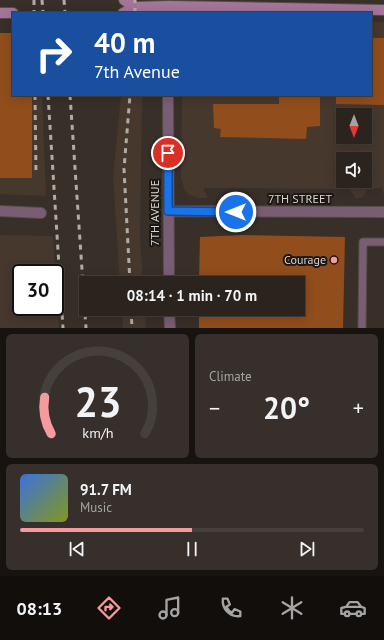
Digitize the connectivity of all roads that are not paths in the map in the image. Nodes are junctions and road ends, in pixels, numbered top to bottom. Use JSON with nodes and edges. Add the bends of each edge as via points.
{"nodes":[{"id":1,"x":124,"y":0,"type":"edge"},
{"id":2,"x":135,"y":6,"type":"junction"},
{"id":3,"x":169,"y":6,"type":"edge"},
{"id":4,"x":384,"y":10,"type":"edge"},
{"id":5,"x":125,"y":12,"type":"edge"},
{"id":6,"x":0,"y":13,"type":"edge"},
{"id":7,"x":12,"y":14,"type":"edge"},
{"id":8,"x":168,"y":96,"type":"edge"},
{"id":9,"x":0,"y":211,"type":"edge"},
{"id":10,"x":168,"y":211,"type":"junction"},
{"id":11,"x":384,"y":212,"type":"edge"},
{"id":12,"x":41,"y":213,"type":"dead end"},
{"id":13,"x":384,"y":242,"type":"edge"},
{"id":14,"x":169,"y":276,"type":"edge"},
{"id":15,"x":169,"y":316,"type":"edge"},
{"id":16,"x":170,"y":328,"type":"edge"},
{"id":17,"x":362,"y":328,"type":"edge"}],
"edges":[{"from":1,"to":2,"type":"main road"},
{"from":2,"to":3,"type":"main road"},
{"from":2,"to":5,"type":"main road"},
{"from":3,"to":4,"type":"main road"},
{"from":6,"to":7,"type":"main road"},
{"from":8,"to":10,"type":"street","name":"7TH AVENUE"},
{"from":9,"to":12,"type":"street"},
{"from":10,"to":11,"type":"street","name":"7TH STREET"},
{"from":10,"to":14,"type":"street","name":"7TH AVENUE"},
{"from":13,"to":17,"type":"lane","via":[[363,242]]},
{"from":15,"to":16,"type":"street"}]}
